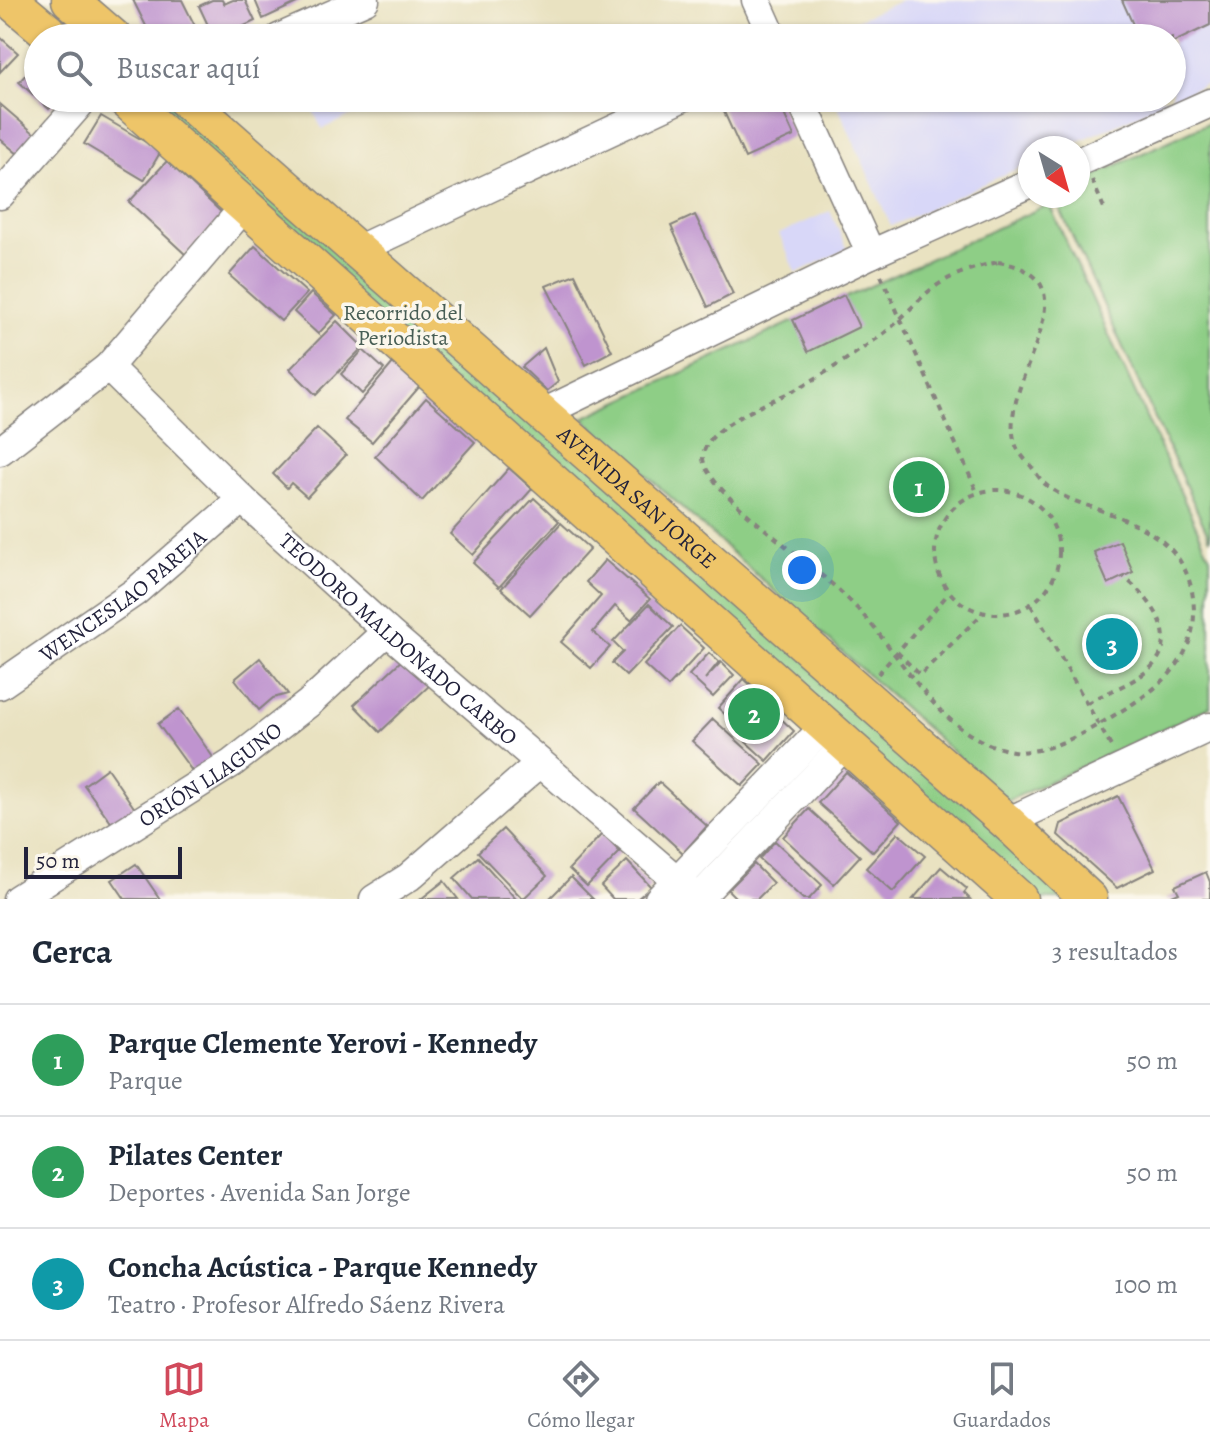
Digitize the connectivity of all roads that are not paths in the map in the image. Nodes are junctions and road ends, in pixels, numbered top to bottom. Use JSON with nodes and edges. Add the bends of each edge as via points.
{"nodes":[{"id":1,"x":10,"y":0,"type":"edge"},
{"id":2,"x":70,"y":0,"type":"edge"},
{"id":3,"x":365,"y":0,"type":"edge"},
{"id":4,"x":756,"y":0,"type":"edge"},
{"id":5,"x":38,"y":24,"type":"edge"},
{"id":6,"x":98,"y":24,"type":"edge"},
{"id":7,"x":311,"y":24,"type":"edge"},
{"id":8,"x":767,"y":24,"type":"edge"},
{"id":9,"x":1210,"y":103,"type":"edge"},
{"id":10,"x":73,"y":112,"type":"edge"},
{"id":11,"x":140,"y":112,"type":"edge"},
{"id":12,"x":200,"y":112,"type":"edge"},
{"id":13,"x":651,"y":112,"type":"edge"},
{"id":14,"x":806,"y":112,"type":"edge"},
{"id":15,"x":1090,"y":157,"type":"edge"},
{"id":16,"x":1018,"y":188,"type":"edge"},
{"id":17,"x":0,"y":195,"type":"edge"},
{"id":18,"x":245,"y":206,"type":"junction"},
{"id":19,"x":357,"y":250,"type":"junction"},
{"id":20,"x":871,"y":254,"type":"junction"},
{"id":21,"x":108,"y":367,"type":"junction"},
{"id":22,"x":541,"y":414,"type":"junction"},
{"id":23,"x":0,"y":451,"type":"edge"},
{"id":24,"x":242,"y":499,"type":"junction"},
{"id":25,"x":387,"y":631,"type":"junction"},
{"id":26,"x":0,"y":685,"type":"edge"},
{"id":27,"x":1210,"y":727,"type":"edge"},
{"id":28,"x":836,"y":734,"type":"junction"},
{"id":29,"x":540,"y":763,"type":"junction"},
{"id":30,"x":1007,"y":822,"type":"junction"},
{"id":31,"x":668,"y":889,"type":"edge"},
{"id":32,"x":17,"y":899,"type":"edge"},
{"id":33,"x":374,"y":899,"type":"edge"},
{"id":34,"x":699,"y":899,"type":"edge"},
{"id":35,"x":1019,"y":899,"type":"edge"},
{"id":36,"x":1089,"y":899,"type":"edge"}],
"edges":[{"from":1,"to":5,"type":"main road"},
{"from":2,"to":6,"type":"main road"},
{"from":3,"to":7,"type":"street"},
{"from":4,"to":8,"type":"street"},
{"from":9,"to":15,"type":"street"},
{"from":10,"to":17,"type":"street"},
{"from":11,"to":18,"type":"main road","name":"AVENIDA SAN JORGE"},
{"from":12,"to":19,"type":"main road","name":"AVENIDA SAN JORGE"},
{"from":13,"to":19,"type":"street"},
{"from":14,"to":20,"type":"street"},
{"from":16,"to":20,"type":"street"},
{"from":18,"to":21,"type":"street"},
{"from":18,"to":28,"type":"main road","name":"AVENIDA SAN JORGE"},
{"from":19,"to":22,"type":"main road","name":"AVENIDA SAN JORGE"},
{"from":20,"to":22,"type":"street"},
{"from":21,"to":23,"type":"street"},
{"from":21,"to":24,"type":"street","name":"TEODORO MALDONADO CARBO"},
{"from":22,"to":30,"type":"main road","name":"AVENIDA SAN JORGE"},
{"from":24,"to":25,"type":"street","name":"TEODORO MALDONADO CARBO"},
{"from":24,"to":26,"type":"street","name":"WENCESLAO PAREJA","via":[[135,592]]},
{"from":25,"to":29,"type":"street","name":"TEODORO MALDONADO CARBO"},
{"from":25,"to":32,"type":"street","name":"ORIÓN LLAGUNO","via":[[309,703],[232,763]]},
{"from":27,"to":30,"type":"street"},
{"from":28,"to":31,"type":"street"},
{"from":28,"to":34,"type":"street"},
{"from":28,"to":35,"type":"main road","name":"AVENIDA SAN JORGE"},
{"from":29,"to":31,"type":"street","name":"TEODORO MALDONADO CARBO"},
{"from":29,"to":33,"type":"street","via":[[409,877]]},
{"from":30,"to":36,"type":"main road","name":"AVENIDA SAN JORGE"},
{"from":31,"to":34,"type":"street","name":"TEODORO MALDONADO CARBO"}]}
